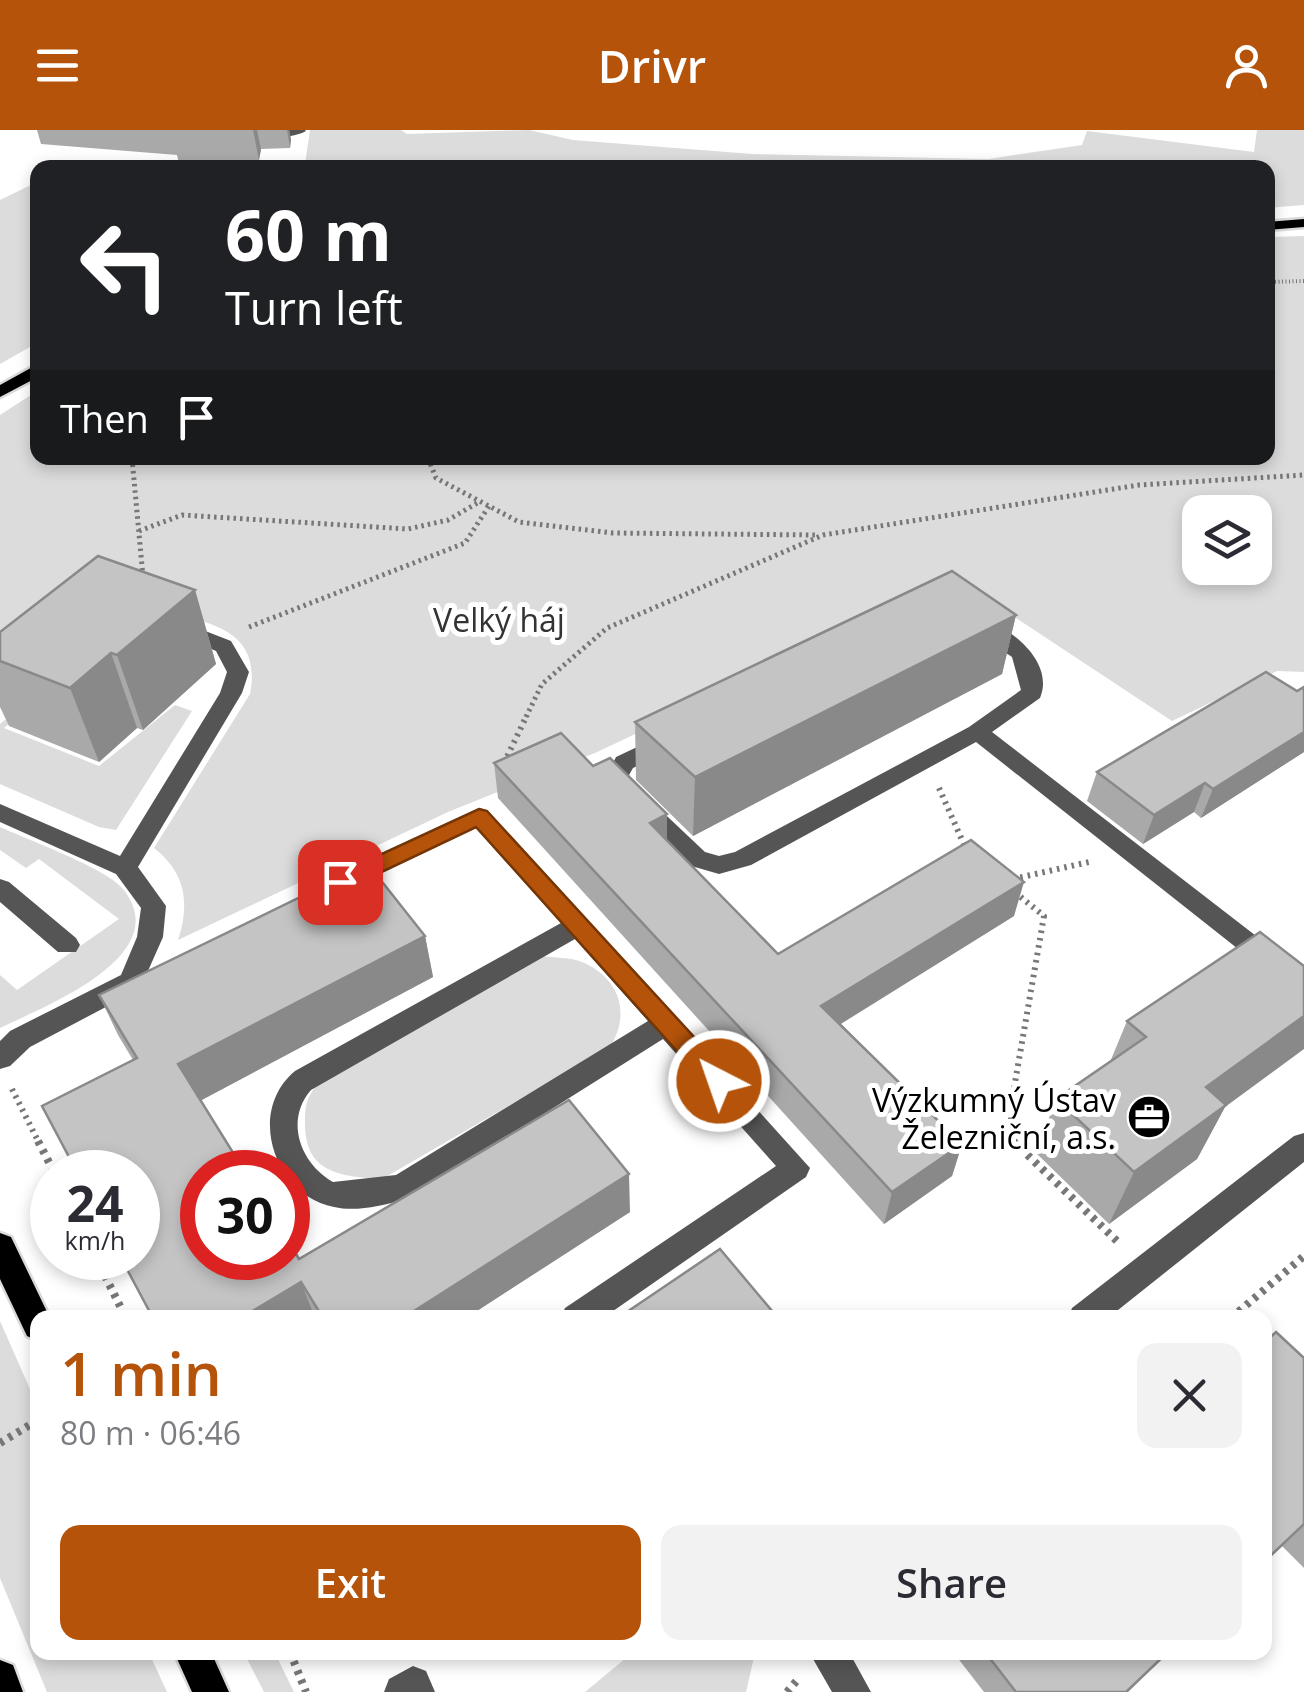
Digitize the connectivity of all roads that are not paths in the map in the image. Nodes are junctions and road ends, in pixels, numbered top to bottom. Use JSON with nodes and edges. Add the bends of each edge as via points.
{"nodes":[{"id":1,"x":299,"y":131,"type":"edge"},
{"id":2,"x":248,"y":134,"type":"dead end"},
{"id":3,"x":1304,"y":223,"type":"edge"},
{"id":4,"x":1275,"y":225,"type":"edge"},
{"id":5,"x":30,"y":374,"type":"edge"},
{"id":6,"x":0,"y":392,"type":"edge"},
{"id":7,"x":129,"y":616,"type":"edge"},
{"id":8,"x":977,"y":732,"type":"junction"},
{"id":9,"x":0,"y":812,"type":"edge"},
{"id":10,"x":125,"y":868,"type":"junction"},
{"id":11,"x":0,"y":888,"type":"edge"},
{"id":12,"x":322,"y":891,"type":"edge"},
{"id":13,"x":579,"y":925,"type":"junction"},
{"id":14,"x":67,"y":945,"type":"dead end"},
{"id":15,"x":166,"y":966,"type":"edge"},
{"id":16,"x":131,"y":982,"type":"junction"},
{"id":17,"x":1304,"y":987,"type":"edge"},
{"id":18,"x":667,"y":1023,"type":"junction"},
{"id":19,"x":4,"y":1069,"type":"edge"},
{"id":20,"x":1304,"y":1144,"type":"edge"},
{"id":21,"x":0,"y":1247,"type":"edge"},
{"id":22,"x":30,"y":1310,"type":"edge"},
{"id":23,"x":588,"y":1310,"type":"edge"},
{"id":24,"x":1092,"y":1310,"type":"edge"},
{"id":25,"x":196,"y":1660,"type":"edge"},
{"id":26,"x":831,"y":1660,"type":"edge"},
{"id":27,"x":0,"y":1678,"type":"edge"},
{"id":28,"x":5,"y":1692,"type":"edge"},
{"id":29,"x":211,"y":1692,"type":"edge"},
{"id":30,"x":402,"y":1692,"type":"edge"},
{"id":31,"x":418,"y":1692,"type":"edge"},
{"id":32,"x":852,"y":1692,"type":"edge"}],
"edges":[{"from":1,"to":2,"type":"street"},
{"from":3,"to":4,"type":"main road"},
{"from":5,"to":6,"type":"main road"},
{"from":7,"to":10,"type":"street","via":[[215,640],[230,649],[238,672]]},
{"from":8,"to":8,"type":"street","via":[[742,858],[719,864],[698,860],[624,789],[618,774],[624,763],[925,619],[965,616],[1023,652],[1031,666],[1032,693]]},
{"from":8,"to":17,"type":"street"},
{"from":9,"to":10,"type":"street"},
{"from":10,"to":16,"type":"street","via":[[154,906],[150,937]]},
{"from":11,"to":14,"type":"street"},
{"from":12,"to":13,"type":"street","via":[[479,816]]},
{"from":13,"to":18,"type":"street"},
{"from":13,"to":18,"type":"street","via":[[296,1086],[283,1136],[294,1168],[326,1193],[402,1188]]},
{"from":15,"to":16,"type":"street"},
{"from":16,"to":19,"type":"street","via":[[20,1038]]},
{"from":18,"to":23,"type":"street","via":[[796,1168]]},
{"from":20,"to":24,"type":"street"},
{"from":21,"to":22,"type":"main road"},
{"from":25,"to":29,"type":"main road"},
{"from":26,"to":32,"type":"street"},
{"from":27,"to":28,"type":"main road"},
{"from":30,"to":31,"type":"street","via":[[413,1684]]}]}
